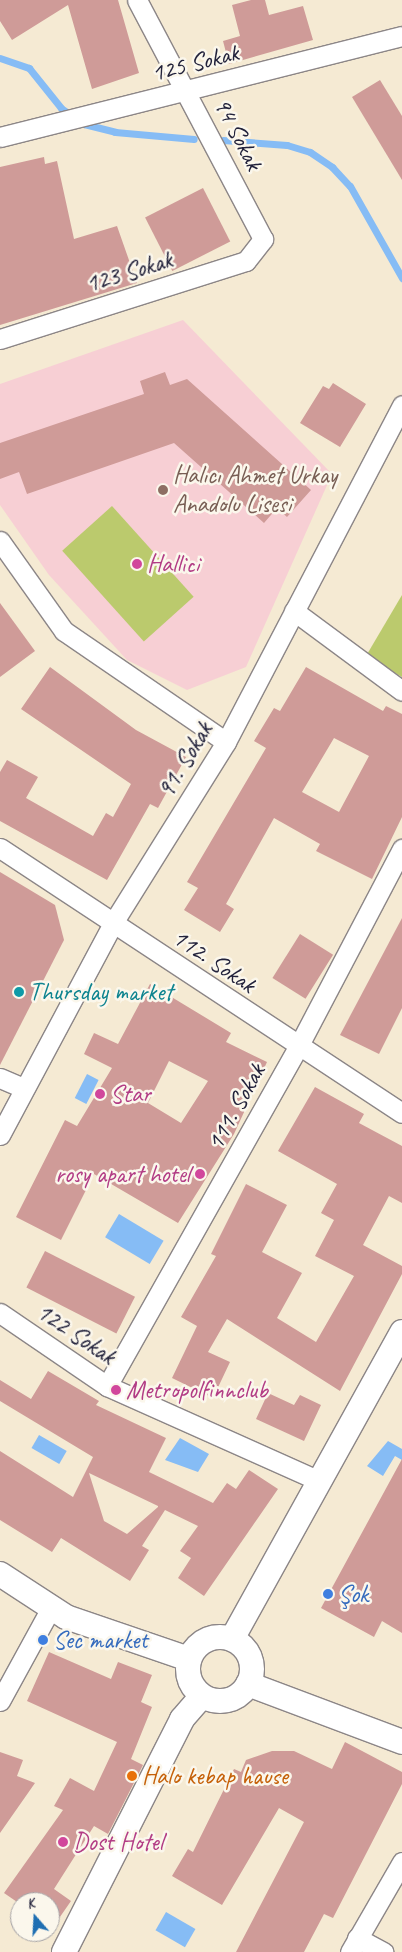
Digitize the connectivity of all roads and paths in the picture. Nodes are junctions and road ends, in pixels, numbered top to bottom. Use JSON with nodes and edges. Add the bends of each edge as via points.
{"nodes":[{"id":1,"x":138,"y":0,"type":"edge"},
{"id":2,"x":402,"y":36,"type":"edge"},
{"id":3,"x":189,"y":91,"type":"junction"},
{"id":4,"x":0,"y":137,"type":"edge"},
{"id":5,"x":263,"y":239,"type":"joint"},
{"id":6,"x":0,"y":339,"type":"edge"},
{"id":7,"x":402,"y":405,"type":"edge"},
{"id":8,"x":0,"y":542,"type":"edge"},
{"id":9,"x":294,"y":611,"type":"junction"},
{"id":10,"x":402,"y":691,"type":"edge"},
{"id":11,"x":226,"y":742,"type":"junction"},
{"id":12,"x":0,"y":848,"type":"edge"},
{"id":13,"x":402,"y":849,"type":"edge"},
{"id":14,"x":113,"y":923,"type":"junction"},
{"id":15,"x":298,"y":1047,"type":"junction"},
{"id":16,"x":0,"y":1078,"type":"edge"},
{"id":17,"x":24,"y":1088,"type":"junction"},
{"id":18,"x":402,"y":1113,"type":"edge"},
{"id":19,"x":0,"y":1135,"type":"edge"},
{"id":20,"x":0,"y":1313,"type":"edge"},
{"id":21,"x":402,"y":1332,"type":"edge"},
{"id":22,"x":107,"y":1386,"type":"junction"},
{"id":23,"x":317,"y":1480,"type":"junction"},
{"id":24,"x":0,"y":1574,"type":"edge"},
{"id":25,"x":51,"y":1608,"type":"junction"},
{"id":26,"x":232,"y":1639,"type":"junction"},
{"id":27,"x":189,"y":1659,"type":"junction"},
{"id":28,"x":248,"y":1684,"type":"junction"},
{"id":29,"x":202,"y":1696,"type":"junction"},
{"id":30,"x":0,"y":1701,"type":"edge"},
{"id":31,"x":402,"y":1742,"type":"edge"},
{"id":32,"x":402,"y":1862,"type":"edge"},
{"id":33,"x":353,"y":1945,"type":"edge"},
{"id":34,"x":64,"y":1952,"type":"edge"},
{"id":35,"x":383,"y":1952,"type":"edge"}],
"edges":[{"from":1,"to":3,"type":"street","name":"94 Sokak"},
{"from":2,"to":3,"type":"street","name":"125 Sokak"},
{"from":3,"to":4,"type":"street","name":"125 Sokak"},
{"from":3,"to":5,"type":"street","name":"94 Sokak"},
{"from":5,"to":6,"type":"street","name":"123 Sokak","via":[[246,261]]},
{"from":7,"to":9,"type":"street","name":"91. Sokak"},
{"from":8,"to":11,"type":"street","via":[[64,631]]},
{"from":9,"to":10,"type":"street"},
{"from":9,"to":11,"type":"street","name":"91. Sokak"},
{"from":11,"to":14,"type":"street","name":"91. Sokak"},
{"from":12,"to":14,"type":"street","name":"112. Sokak"},
{"from":13,"to":15,"type":"street","name":"111. Sokak"},
{"from":14,"to":15,"type":"street","name":"112. Sokak"},
{"from":14,"to":17,"type":"street","name":"91. Sokak"},
{"from":15,"to":18,"type":"street","name":"112. Sokak"},
{"from":15,"to":22,"type":"street","name":"111. Sokak"},
{"from":16,"to":17,"type":"street"},
{"from":17,"to":19,"type":"street","name":"91. Sokak"},
{"from":20,"to":22,"type":"street","name":"122 Sokak"},
{"from":21,"to":23,"type":"street"},
{"from":22,"to":23,"type":"street","name":"122 Sokak"},
{"from":23,"to":26,"type":"street"},
{"from":24,"to":25,"type":"street"},
{"from":25,"to":27,"type":"street","via":[[66,1617]]},
{"from":25,"to":30,"type":"street"},
{"from":26,"to":27,"type":"street","via":[[211,1638]]},
{"from":26,"to":28,"type":"street","via":[[242,1644],[252,1663]]},
{"from":27,"to":29,"type":"street","via":[[189,1680]]},
{"from":28,"to":29,"type":"street","via":[[242,1693],[222,1701]]},
{"from":28,"to":31,"type":"street"},
{"from":29,"to":34,"type":"street","via":[[182,1719]]},
{"from":32,"to":33,"type":"street"},
{"from":33,"to":35,"type":"street"}]}
